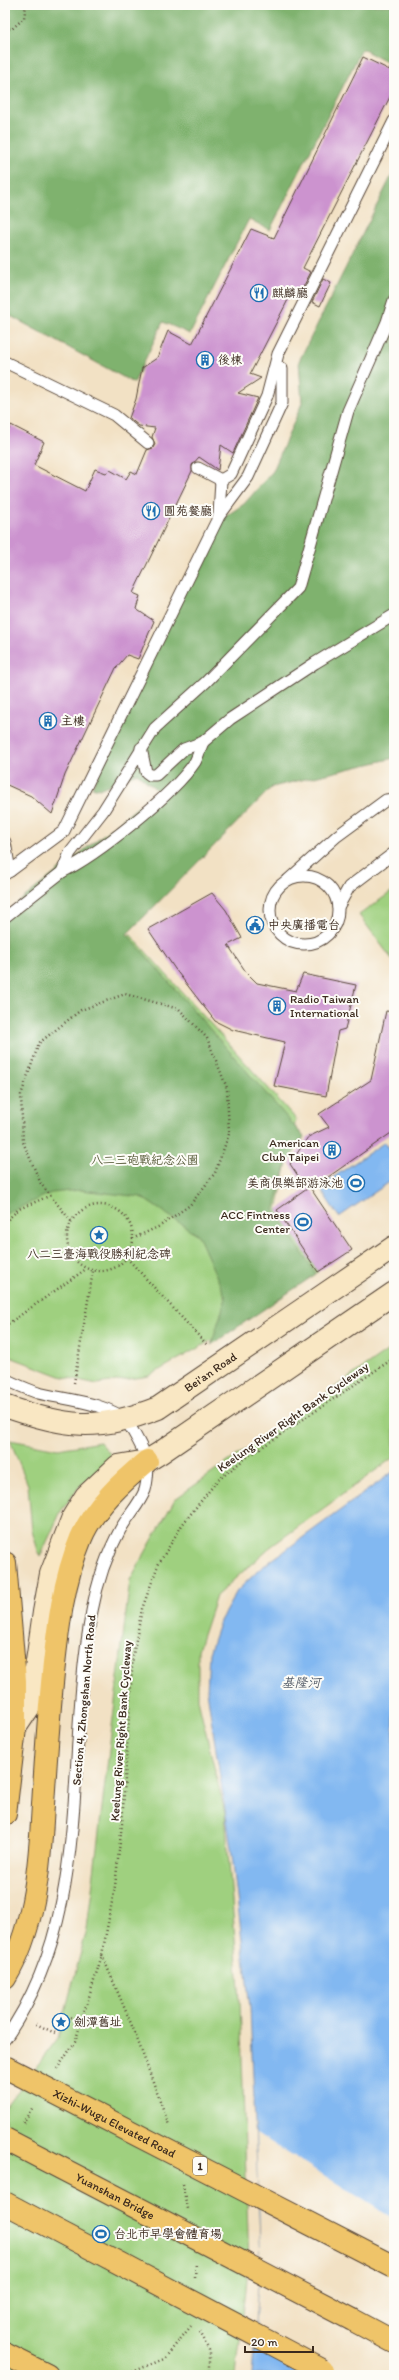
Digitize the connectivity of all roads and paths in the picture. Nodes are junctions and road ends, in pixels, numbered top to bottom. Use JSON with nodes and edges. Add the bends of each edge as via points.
{"nodes":[{"id":1,"x":26,"y":5,"type":"edge"},
{"id":2,"x":5,"y":28,"type":"edge"},
{"id":3,"x":394,"y":121,"type":"edge"},
{"id":4,"x":394,"y":300,"type":"edge"},
{"id":5,"x":391,"y":319,"type":"edge"},
{"id":6,"x":5,"y":362,"type":"edge"},
{"id":7,"x":274,"y":369,"type":"junction"},
{"id":8,"x":148,"y":443,"type":"dead end"},
{"id":9,"x":198,"y":468,"type":"dead end"},
{"id":10,"x":221,"y":480,"type":"junction"},
{"id":11,"x":219,"y":516,"type":"junction"},
{"id":12,"x":394,"y":615,"type":"edge"},
{"id":13,"x":203,"y":742,"type":"junction"},
{"id":14,"x":141,"y":748,"type":"junction"},
{"id":15,"x":394,"y":799,"type":"edge"},
{"id":16,"x":5,"y":842,"type":"edge"},
{"id":17,"x":394,"y":853,"type":"edge"},
{"id":18,"x":62,"y":872,"type":"junction"},
{"id":19,"x":7,"y":873,"type":"edge"},
{"id":20,"x":286,"y":881,"type":"junction"},
{"id":21,"x":338,"y":907,"type":"junction"},
{"id":22,"x":5,"y":917,"type":"edge"},
{"id":23,"x":49,"y":1196,"type":"dead end"},
{"id":24,"x":71,"y":1221,"type":"junction"},
{"id":25,"x":5,"y":1222,"type":"edge"},
{"id":26,"x":134,"y":1238,"type":"junction"},
{"id":27,"x":394,"y":1247,"type":"edge"},
{"id":28,"x":127,"y":1258,"type":"junction"},
{"id":29,"x":86,"y":1269,"type":"junction"},
{"id":30,"x":93,"y":1271,"type":"junction"},
{"id":31,"x":394,"y":1293,"type":"edge"},
{"id":32,"x":5,"y":1326,"type":"edge"},
{"id":33,"x":209,"y":1346,"type":"dead end"},
{"id":34,"x":394,"y":1358,"type":"edge"},
{"id":35,"x":5,"y":1379,"type":"edge"},
{"id":36,"x":73,"y":1391,"type":"dead end"},
{"id":37,"x":5,"y":1406,"type":"edge"},
{"id":38,"x":125,"y":1420,"type":"junction"},
{"id":39,"x":147,"y":1461,"type":"junction"},
{"id":40,"x":5,"y":1563,"type":"edge"},
{"id":41,"x":15,"y":1728,"type":"junction"},
{"id":42,"x":5,"y":1814,"type":"edge"},
{"id":43,"x":5,"y":1978,"type":"edge"},
{"id":44,"x":82,"y":2021,"type":"junction"},
{"id":45,"x":36,"y":2024,"type":"dead end"},
{"id":46,"x":5,"y":2039,"type":"edge"},
{"id":47,"x":5,"y":2067,"type":"edge"},
{"id":48,"x":54,"y":2074,"type":"dead end"},
{"id":49,"x":38,"y":2100,"type":"dead end"},
{"id":50,"x":13,"y":2132,"type":"edge"},
{"id":51,"x":5,"y":2202,"type":"edge"},
{"id":52,"x":394,"y":2267,"type":"edge"},
{"id":53,"x":194,"y":2322,"type":"dead end"},
{"id":54,"x":198,"y":2329,"type":"dead end"},
{"id":55,"x":394,"y":2342,"type":"edge"},
{"id":56,"x":5,"y":2354,"type":"edge"},
{"id":57,"x":326,"y":2372,"type":"edge"},
{"id":58,"x":47,"y":2375,"type":"edge"},
{"id":59,"x":125,"y":2375,"type":"edge"},
{"id":60,"x":208,"y":2375,"type":"edge"}],
"edges":[{"from":1,"to":2,"type":"path","via":[[24,18],[12,29]]},
{"from":3,"to":7,"type":"lane","via":[[278,354]]},
{"from":4,"to":5,"type":"lane"},
{"from":5,"to":14,"type":"lane","via":[[348,411],[298,588],[206,682],[155,728]]},
{"from":6,"to":8,"type":"lane","via":[[114,415]]},
{"from":7,"to":10,"type":"lane","via":[[267,396],[238,460],[231,474]]},
{"from":7,"to":11,"type":"lane","via":[[282,369],[282,403],[248,477]]},
{"from":9,"to":10,"type":"lane"},
{"from":10,"to":11,"type":"lane"},
{"from":11,"to":19,"type":"lane","via":[[64,831]]},
{"from":12,"to":13,"type":"lane","via":[[302,671],[230,719]]},
{"from":13,"to":14,"type":"lane","via":[[184,749],[156,775],[146,772],[142,763]]},
{"from":13,"to":18,"type":"lane","via":[[195,762],[165,795],[83,862]]},
{"from":14,"to":18,"type":"lane","via":[[103,811],[70,853]]},
{"from":15,"to":20,"type":"lane","via":[[386,800],[337,836]]},
{"from":16,"to":19,"type":"lane"},
{"from":17,"to":21,"type":"lane","via":[[349,888]]},
{"from":18,"to":22,"type":"lane"},
{"from":20,"to":21,"type":"lane","via":[[297,877],[320,880],[335,896]]},
{"from":20,"to":21,"type":"lane","via":[[278,888],[273,898],[270,908],[271,919],[280,933],[293,942],[304,944],[325,937],[333,929]]},
{"from":23,"to":25,"type":"path","via":[[20,1209]]},
{"from":24,"to":26,"type":"path","via":[[87,1207],[97,1204],[108,1205],[126,1217],[132,1227]]},
{"from":24,"to":26,"type":"path","via":[[41,1184],[23,1142],[21,1095],[39,1043],[81,1010],[125,994],[179,1009],[207,1038],[227,1088],[229,1134],[215,1173],[190,1205],[160,1226]]},
{"from":24,"to":29,"type":"path","via":[[66,1237],[70,1253],[79,1265]]},
{"from":26,"to":28,"type":"path"},
{"from":27,"to":38,"type":"main road","name":"Bei'an Road","via":[[158,1408]]},
{"from":28,"to":30,"type":"path","via":[[112,1269]]},
{"from":28,"to":33,"type":"path"},
{"from":29,"to":30,"type":"path"},
{"from":29,"to":32,"type":"path"},
{"from":30,"to":36,"type":"path"},
{"from":31,"to":39,"type":"main road"},
{"from":34,"to":44,"type":"path","name":"Keelung River Right Bank Cycleway","via":[[243,1460],[217,1481],[182,1525],[158,1565],[142,1609],[134,1655],[115,1886],[102,1954]]},
{"from":35,"to":38,"type":"lane","via":[[35,1392],[100,1406]]},
{"from":37,"to":38,"type":"main road","name":"Bei'an Road","via":[[61,1423],[91,1425]]},
{"from":38,"to":39,"type":"lane"},
{"from":39,"to":41,"type":"main road","via":[[118,1466],[86,1496],[73,1517],[51,1574],[31,1704]]},
{"from":39,"to":43,"type":"main road","via":[[126,1478],[99,1509],[81,1537],[66,1582],[58,1623],[40,1856],[31,1913],[12,1967]]},
{"from":39,"to":46,"type":"lane","name":"Section 4, Zhongshan North Road","via":[[145,1490],[110,1551],[92,1610],[84,1673],[68,1873],[53,1943],[27,2005]]},
{"from":40,"to":41,"type":"main road","via":[[16,1682]]},
{"from":41,"to":42,"type":"main road"},
{"from":44,"to":45,"type":"path","via":[[63,2015],[55,2033]]},
{"from":44,"to":48,"type":"path","name":"Keelung River Right Bank Cycleway","via":[[75,2042]]},
{"from":47,"to":52,"type":"main road","name":"Xizhi-Wugu Elevated Road","number":"1","bridge":true},
{"from":49,"to":50,"type":"path"},
{"from":50,"to":55,"type":"main road","name":"Yuanshan Bridge","bridge":true},
{"from":51,"to":57,"type":"main road","bridge":true},
{"from":53,"to":59,"type":"path","via":[[164,2359]]},
{"from":54,"to":60,"type":"path","via":[[209,2350]]},
{"from":56,"to":58,"type":"main road"}]}
